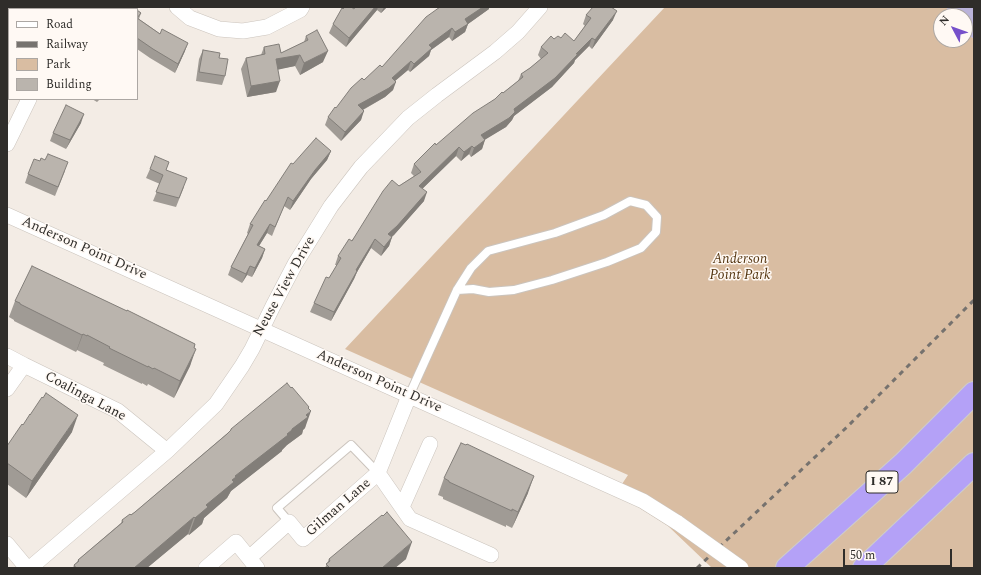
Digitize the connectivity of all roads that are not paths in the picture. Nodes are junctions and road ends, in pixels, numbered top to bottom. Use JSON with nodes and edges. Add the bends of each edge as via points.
{"nodes":[{"id":1,"x":177,"y":7,"type":"edge"},
{"id":2,"x":302,"y":7,"type":"edge"},
{"id":3,"x":540,"y":7,"type":"edge"},
{"id":4,"x":29,"y":100,"type":"edge"},
{"id":5,"x":7,"y":144,"type":"edge"},
{"id":6,"x":7,"y":215,"type":"edge"},
{"id":7,"x":457,"y":290,"type":"junction"},
{"id":8,"x":262,"y":329,"type":"junction"},
{"id":9,"x":7,"y":356,"type":"edge"},
{"id":10,"x":24,"y":365,"type":"junction"},
{"id":11,"x":7,"y":388,"type":"edge"},
{"id":12,"x":974,"y":393,"type":"edge"},
{"id":13,"x":409,"y":396,"type":"junction"},
{"id":14,"x":430,"y":444,"type":"dead end"},
{"id":15,"x":167,"y":451,"type":"junction"},
{"id":16,"x":974,"y":464,"type":"edge"},
{"id":17,"x":378,"y":473,"type":"junction"},
{"id":18,"x":402,"y":506,"type":"junction"},
{"id":19,"x":289,"y":522,"type":"junction"},
{"id":20,"x":7,"y":544,"type":"edge"},
{"id":21,"x":491,"y":555,"type":"dead end"},
{"id":22,"x":253,"y":563,"type":"edge"},
{"id":23,"x":29,"y":568,"type":"edge"},
{"id":24,"x":206,"y":568,"type":"edge"},
{"id":25,"x":741,"y":568,"type":"edge"},
{"id":26,"x":787,"y":568,"type":"edge"},
{"id":27,"x":864,"y":568,"type":"edge"}],
"edges":[{"from":1,"to":2,"type":"street","via":[[190,18],[219,29],[243,31],[267,27]]},
{"from":3,"to":8,"type":"street","name":"Neuse View Drive","via":[[518,32],[495,52],[408,118],[361,167],[331,206],[295,264]]},
{"from":4,"to":5,"type":"street"},
{"from":6,"to":8,"type":"street","name":"Anderson Point Drive"},
{"from":7,"to":7,"type":"lane","via":[[514,290],[607,262],[641,248],[656,232],[657,217],[646,205],[630,201],[604,215],[555,233],[488,251],[471,268]]},
{"from":7,"to":13,"type":"lane"},
{"from":8,"to":13,"type":"street","name":"Anderson Point Drive"},
{"from":8,"to":15,"type":"street","name":"Neuse View Drive","via":[[242,366],[216,404]]},
{"from":9,"to":10,"type":"street","name":"Coalinga Lane"},
{"from":10,"to":11,"type":"street"},
{"from":10,"to":15,"type":"street","name":"Coalinga Lane","via":[[118,411]]},
{"from":12,"to":26,"type":"highway","number":"I 87","via":[[903,464]]},
{"from":13,"to":17,"type":"street","name":"Gilman Lane"},
{"from":13,"to":25,"type":"street","name":"Anderson Point Drive","bridge":true,"via":[[643,501]]},
{"from":14,"to":18,"type":"street"},
{"from":15,"to":23,"type":"street","name":"Neuse View Drive"},
{"from":16,"to":27,"type":"highway"},
{"from":17,"to":18,"type":"street"},
{"from":17,"to":19,"type":"street","name":"Gilman Lane","via":[[303,539]]},
{"from":17,"to":19,"type":"lane","via":[[351,444],[277,508]]},
{"from":18,"to":21,"type":"street","via":[[410,519]]},
{"from":19,"to":22,"type":"street","name":"Gilman Lane"},
{"from":20,"to":23,"type":"street"},
{"from":22,"to":24,"type":"street","via":[[236,542]]}]}
